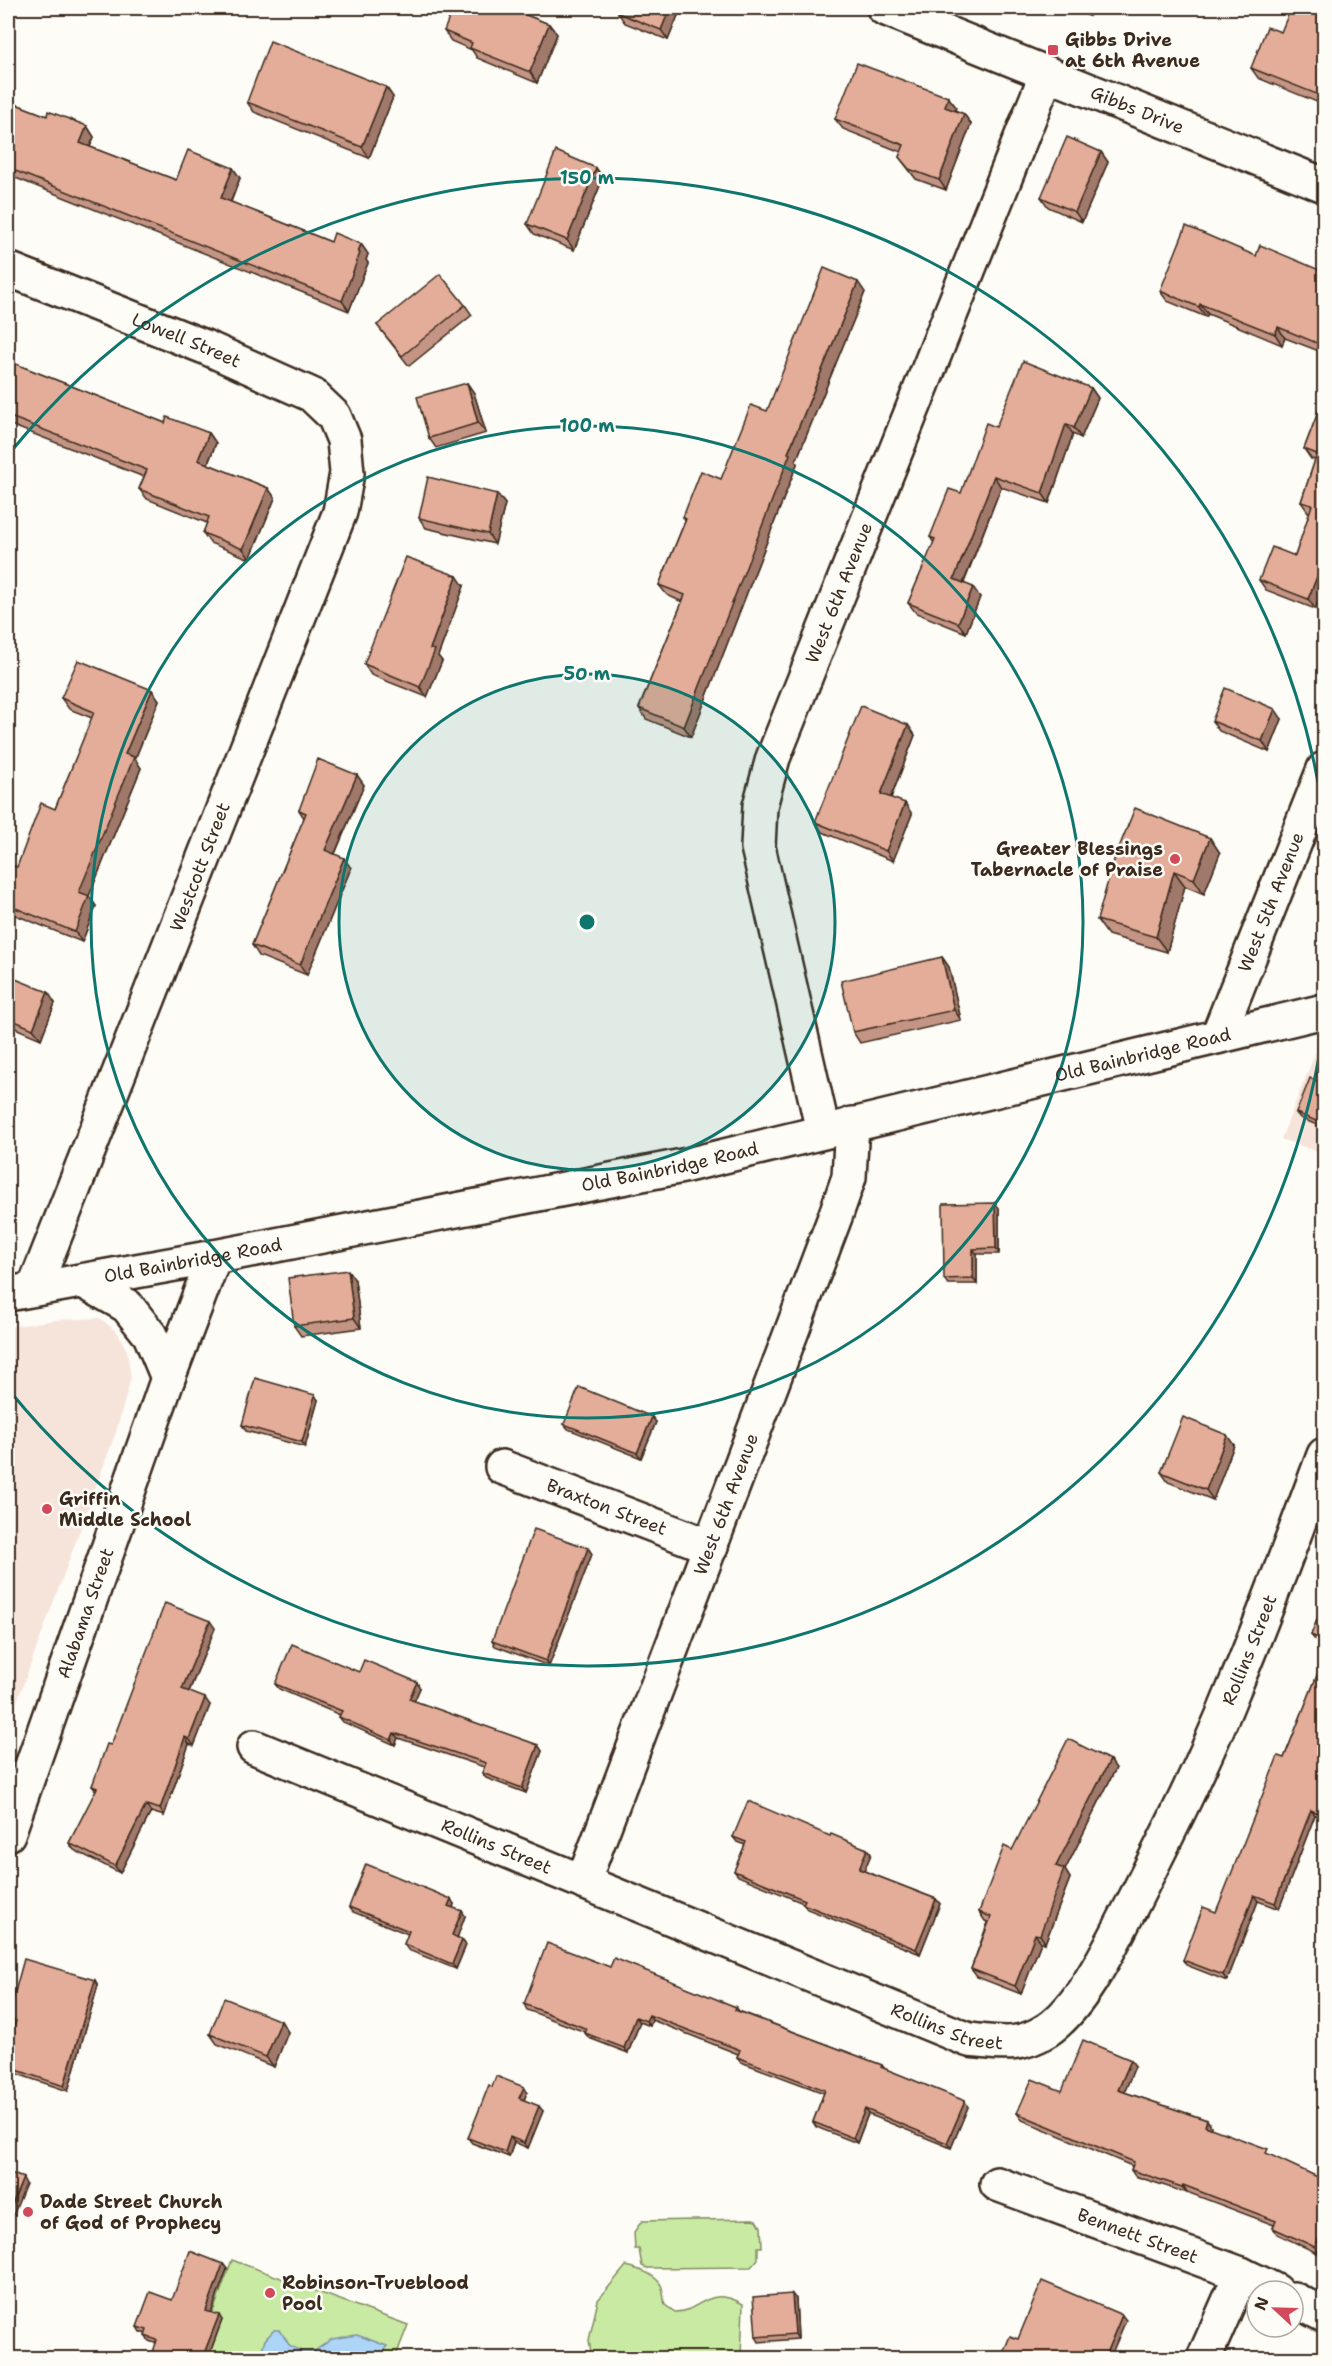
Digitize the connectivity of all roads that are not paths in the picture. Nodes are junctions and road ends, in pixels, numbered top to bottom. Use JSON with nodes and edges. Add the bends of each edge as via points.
{"nodes":[{"id":1,"x":884,"y":8,"type":"edge"},
{"id":2,"x":1047,"y":73,"type":"junction"},
{"id":3,"x":1324,"y":185,"type":"edge"},
{"id":4,"x":8,"y":269,"type":"edge"},
{"id":5,"x":344,"y":440,"type":"joint"},
{"id":6,"x":1324,"y":769,"type":"edge"},
{"id":7,"x":1324,"y":1011,"type":"edge"},
{"id":8,"x":1218,"y":1036,"type":"junction"},
{"id":9,"x":838,"y":1128,"type":"junction"},
{"id":10,"x":214,"y":1257,"type":"junction"},
{"id":11,"x":82,"y":1281,"type":"junction"},
{"id":12,"x":21,"y":1292,"type":"edge"},
{"id":13,"x":168,"y":1378,"type":"junction"},
{"id":14,"x":1324,"y":1455,"type":"edge"},
{"id":15,"x":502,"y":1467,"type":"dead end"},
{"id":16,"x":711,"y":1547,"type":"junction"},
{"id":17,"x":255,"y":1748,"type":"dead end"},
{"id":18,"x":8,"y":1834,"type":"edge"},
{"id":19,"x":584,"y":1882,"type":"junction"},
{"id":20,"x":997,"y":2184,"type":"dead end"},
{"id":21,"x":1241,"y":2274,"type":"junction"},
{"id":22,"x":1251,"y":2279,"type":"edge"},
{"id":23,"x":1305,"y":2305,"type":"edge"},
{"id":24,"x":1324,"y":2315,"type":"edge"},
{"id":25,"x":1204,"y":2358,"type":"edge"}],
"edges":[{"from":1,"to":2,"type":"street","name":"Gibbs Drive"},
{"from":2,"to":3,"type":"street","name":"Gibbs Drive"},
{"from":2,"to":9,"type":"street","name":"West 6th Avenue","via":[[773,758],[760,806],[758,848]]},
{"from":4,"to":5,"type":"street","name":"Lowell Street","via":[[205,347],[312,395],[334,416]]},
{"from":5,"to":12,"type":"street","name":"Westcott Street","via":[[347,473],[340,512]]},
{"from":6,"to":8,"type":"street","name":"West 5th Avenue"},
{"from":7,"to":8,"type":"street","name":"Old Bainbridge Road"},
{"from":8,"to":9,"type":"street","name":"Old Bainbridge Road"},
{"from":9,"to":10,"type":"street","name":"Old Bainbridge Road","via":[[683,1166]]},
{"from":9,"to":16,"type":"street","name":"West 6th Avenue","via":[[849,1177]]},
{"from":10,"to":11,"type":"street","name":"Old Bainbridge Road"},
{"from":10,"to":13,"type":"street","name":"Alabama Street"},
{"from":11,"to":12,"type":"street","name":"Old Bainbridge Road"},
{"from":11,"to":13,"type":"street","via":[[127,1306],[150,1335]]},
{"from":13,"to":18,"type":"street","name":"Alabama Street"},
{"from":14,"to":19,"type":"street","name":"Rollins Street","via":[[1232,1693],[1175,1821],[1097,1972],[1049,2029],[1026,2042],[969,2040]]},
{"from":15,"to":16,"type":"street","name":"Braxton Street"},
{"from":16,"to":19,"type":"street","name":"West 6th Avenue"},
{"from":17,"to":19,"type":"street","name":"Rollins Street"},
{"from":20,"to":21,"type":"street","name":"Bennett Street"},
{"from":21,"to":22,"type":"street","name":"Bennett Street"},
{"from":21,"to":25,"type":"street"},
{"from":23,"to":24,"type":"street"}]}
